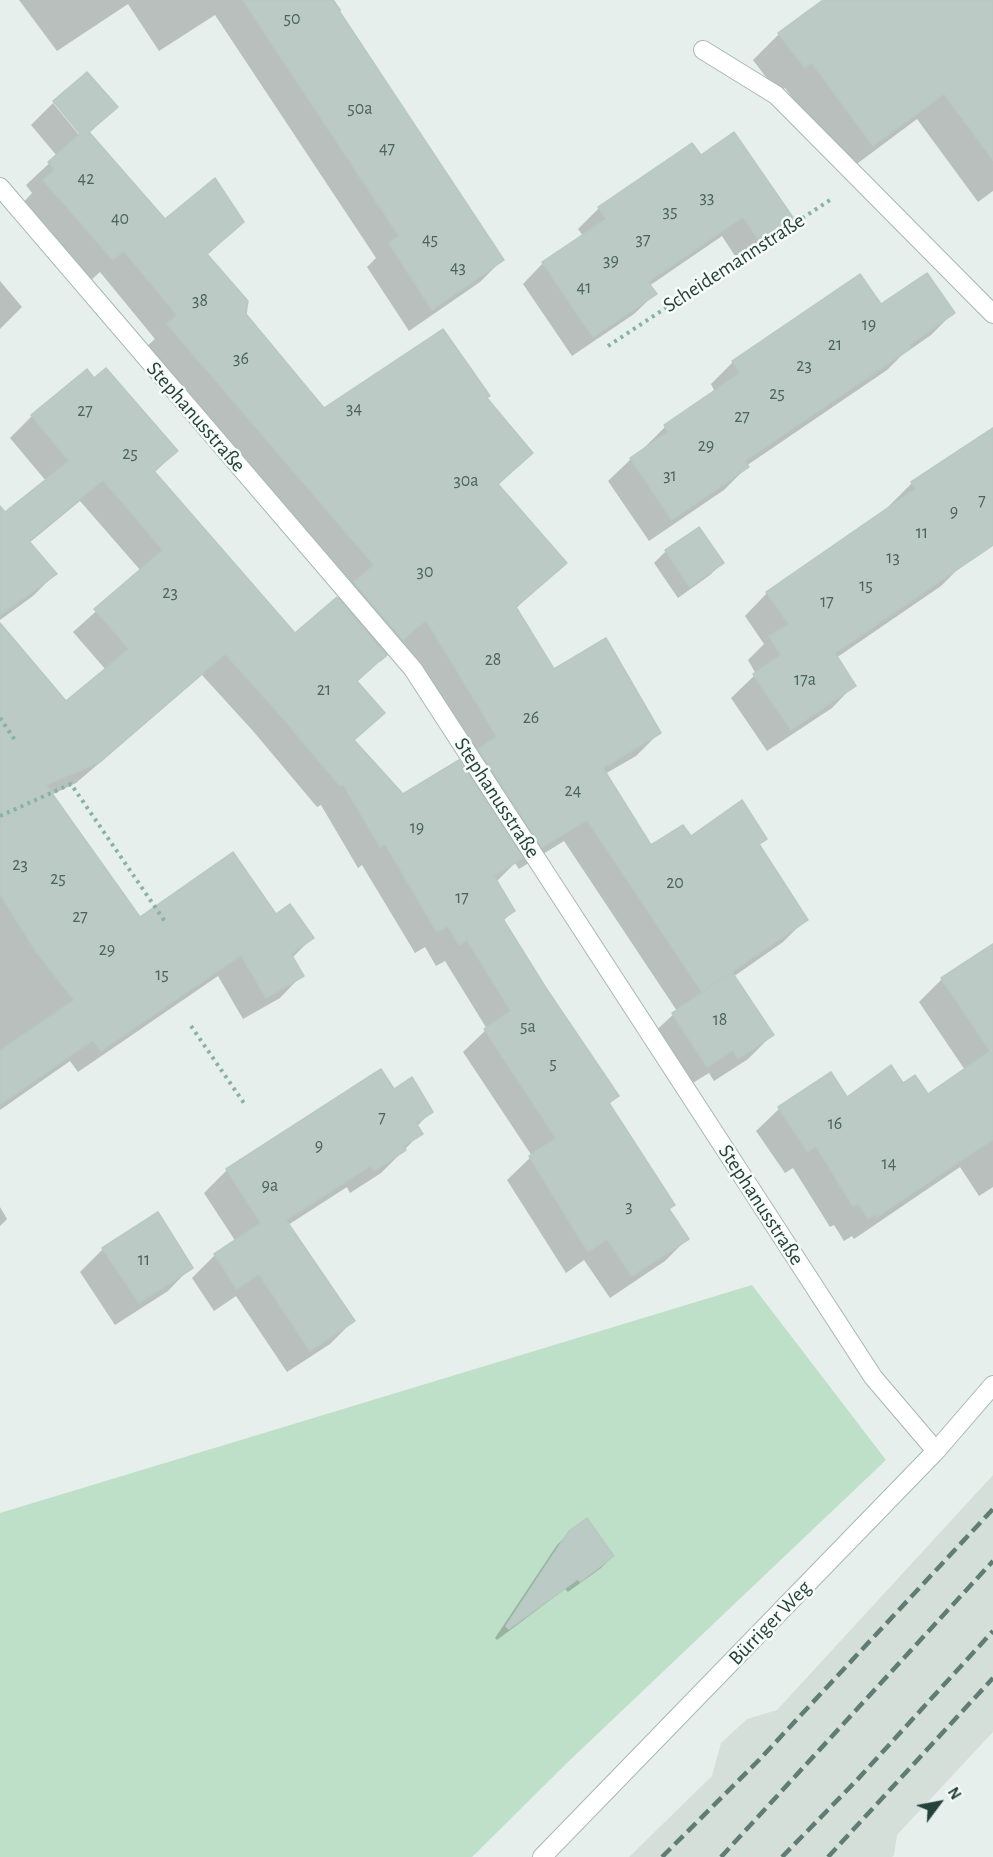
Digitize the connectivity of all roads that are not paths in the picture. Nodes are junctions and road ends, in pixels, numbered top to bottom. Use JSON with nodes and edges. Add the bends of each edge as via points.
{"nodes":[{"id":1,"x":703,"y":50,"type":"dead end"},
{"id":2,"x":0,"y":187,"type":"edge"},
{"id":3,"x":993,"y":314,"type":"edge"},
{"id":4,"x":993,"y":1385,"type":"edge"},
{"id":5,"x":936,"y":1450,"type":"junction"},
{"id":6,"x":542,"y":1857,"type":"edge"}],
"edges":[{"from":1,"to":3,"type":"street","via":[[776,95]]},
{"from":2,"to":5,"type":"street","name":"Stephanusstraße","via":[[413,669],[873,1377]]},
{"from":4,"to":5,"type":"street","name":"Bürriger Weg"},
{"from":5,"to":6,"type":"street","name":"Bürriger Weg"}]}
